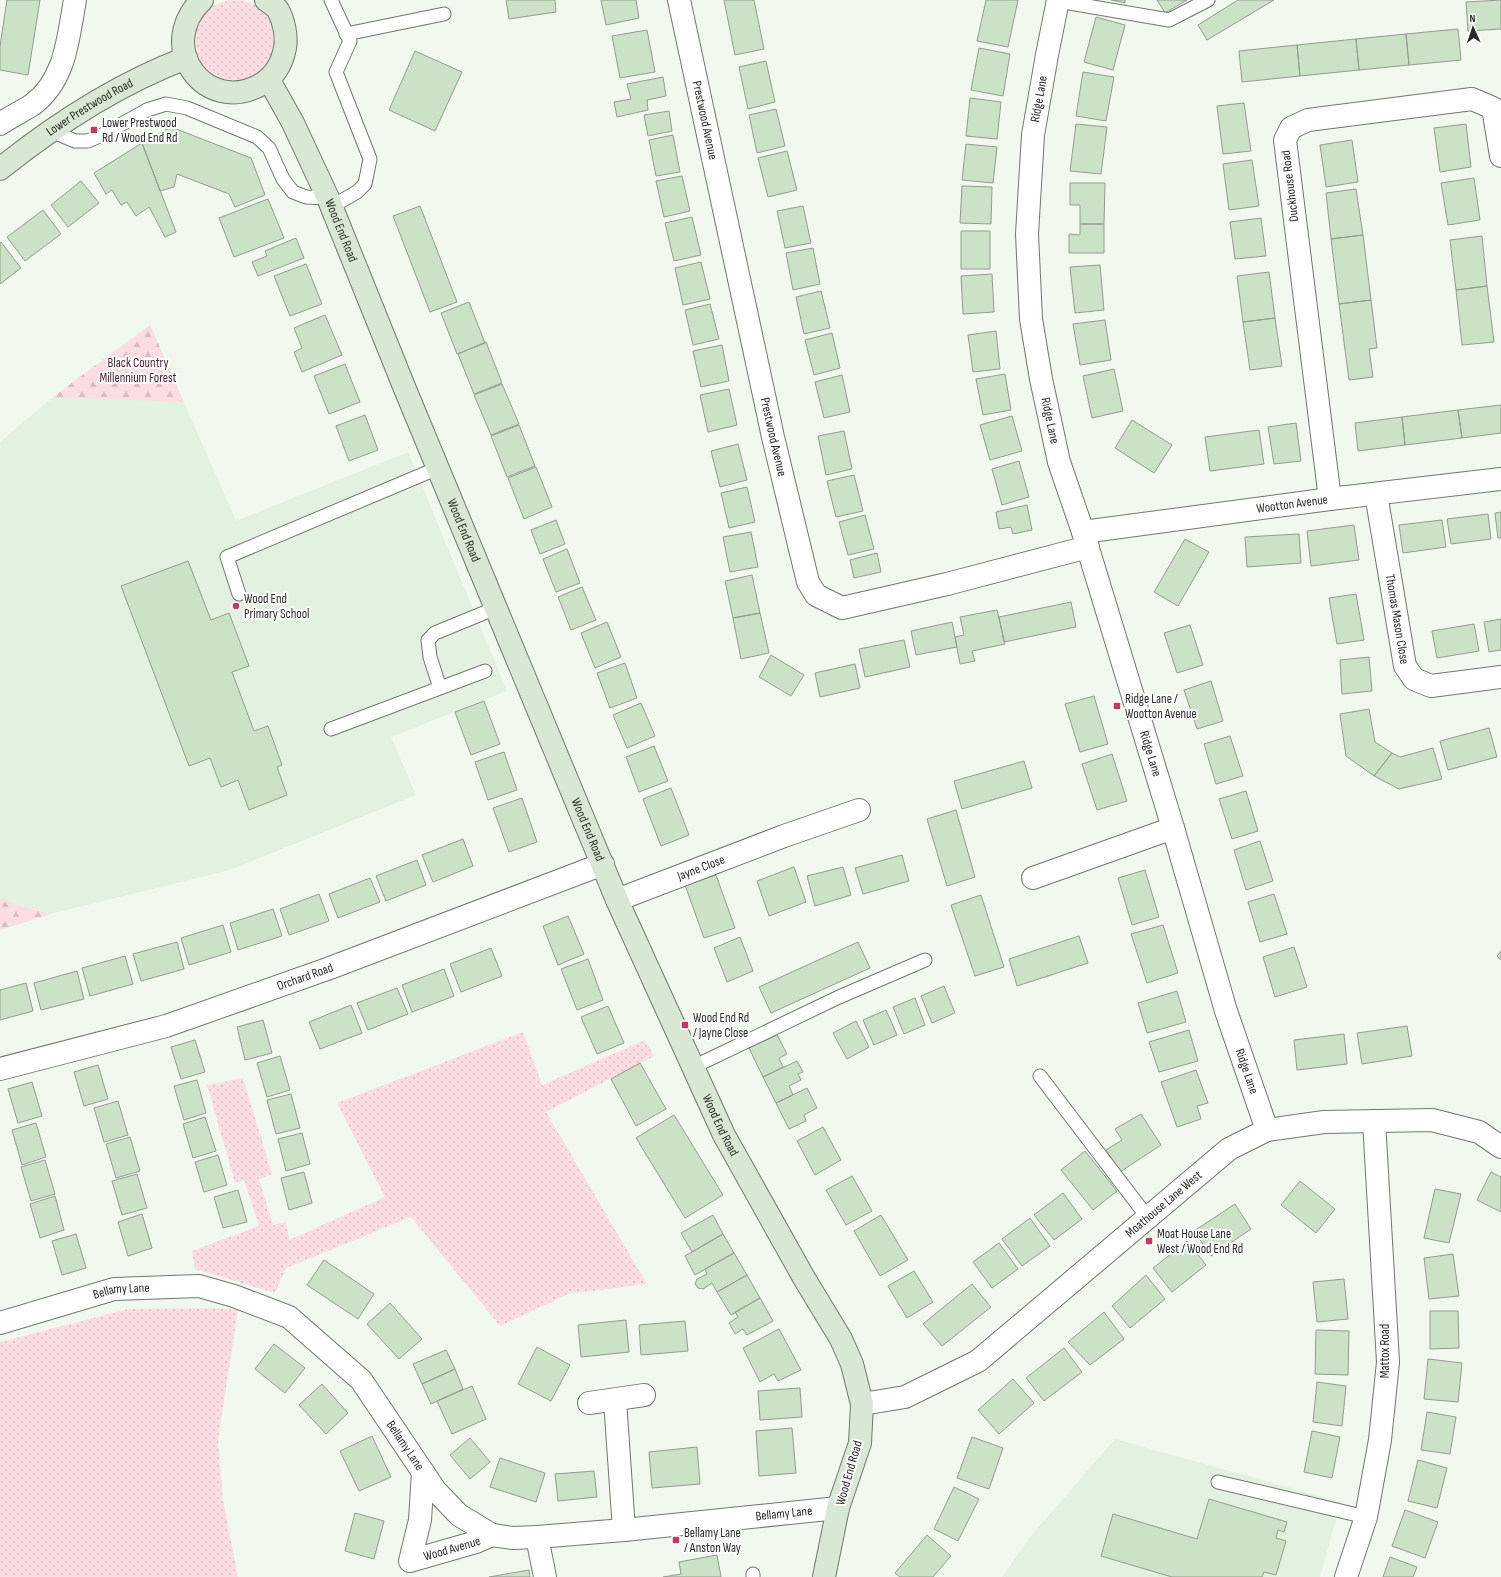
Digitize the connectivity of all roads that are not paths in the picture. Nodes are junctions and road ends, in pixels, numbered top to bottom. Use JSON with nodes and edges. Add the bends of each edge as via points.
{"nodes":[{"id":1,"x":75,"y":0,"type":"edge"},
{"id":2,"x":202,"y":0,"type":"edge"},
{"id":3,"x":331,"y":0,"type":"edge"},
{"id":4,"x":679,"y":0,"type":"edge"},
{"id":5,"x":1058,"y":0,"type":"edge"},
{"id":6,"x":1208,"y":0,"type":"edge"},
{"id":7,"x":279,"y":3,"type":"edge"},
{"id":8,"x":444,"y":14,"type":"dead end"},
{"id":9,"x":346,"y":34,"type":"junction"},
{"id":10,"x":186,"y":58,"type":"junction"},
{"id":11,"x":269,"y":80,"type":"junction"},
{"id":12,"x":0,"y":124,"type":"edge"},
{"id":13,"x":51,"y":131,"type":"junction"},
{"id":14,"x":1501,"y":156,"type":"edge"},
{"id":15,"x":0,"y":169,"type":"edge"},
{"id":16,"x":330,"y":202,"type":"junction"},
{"id":17,"x":438,"y":468,"type":"junction"},
{"id":18,"x":1501,"y":479,"type":"edge"},
{"id":19,"x":1376,"y":494,"type":"junction"},
{"id":20,"x":1330,"y":499,"type":"junction"},
{"id":21,"x":1085,"y":540,"type":"junction"},
{"id":22,"x":240,"y":594,"type":"dead end"},
{"id":23,"x":496,"y":608,"type":"junction"},
{"id":24,"x":485,"y":671,"type":"dead end"},
{"id":25,"x":1501,"y":677,"type":"edge"},
{"id":26,"x":440,"y":688,"type":"junction"},
{"id":27,"x":331,"y":729,"type":"dead end"},
{"id":28,"x":859,"y":810,"type":"dead end"},
{"id":29,"x":1173,"y":828,"type":"junction"},
{"id":30,"x":603,"y":864,"type":"junction"},
{"id":31,"x":1032,"y":878,"type":"dead end"},
{"id":32,"x":617,"y":900,"type":"junction"},
{"id":33,"x":925,"y":960,"type":"dead end"},
{"id":34,"x":693,"y":1067,"type":"junction"},
{"id":35,"x":0,"y":1069,"type":"edge"},
{"id":36,"x":1040,"y":1076,"type":"dead end"},
{"id":37,"x":1374,"y":1121,"type":"junction"},
{"id":38,"x":1267,"y":1130,"type":"junction"},
{"id":39,"x":1501,"y":1147,"type":"edge"},
{"id":40,"x":1148,"y":1218,"type":"junction"},
{"id":41,"x":0,"y":1323,"type":"edge"},
{"id":42,"x":644,"y":1395,"type":"dead end"},
{"id":43,"x":615,"y":1400,"type":"junction"},
{"id":44,"x":589,"y":1403,"type":"dead end"},
{"id":45,"x":862,"y":1404,"type":"junction"},
{"id":46,"x":423,"y":1472,"type":"junction"},
{"id":47,"x":1218,"y":1482,"type":"dead end"},
{"id":48,"x":838,"y":1508,"type":"junction"},
{"id":49,"x":1366,"y":1517,"type":"junction"},
{"id":50,"x":624,"y":1530,"type":"junction"},
{"id":51,"x":492,"y":1535,"type":"junction"},
{"id":52,"x":537,"y":1537,"type":"junction"},
{"id":53,"x":407,"y":1569,"type":"edge"},
{"id":54,"x":545,"y":1577,"type":"edge"},
{"id":55,"x":824,"y":1577,"type":"edge"},
{"id":56,"x":1346,"y":1577,"type":"edge"}],
"edges":[{"from":1,"to":12,"type":"street","via":[[65,58],[58,73],[47,90],[32,104]]},
{"from":2,"to":10,"type":"street","via":[[191,11],[182,35]]},
{"from":3,"to":9,"type":"lane"},
{"from":4,"to":21,"type":"street","name":"Prestwood Avenue","via":[[773,437],[808,582],[816,595],[842,608],[947,584]]},
{"from":5,"to":6,"type":"lane","via":[[1169,20]]},
{"from":5,"to":21,"type":"street","name":"Ridge Lane","via":[[1033,135],[1027,234],[1031,319],[1059,462]]},
{"from":7,"to":11,"type":"street","via":[[286,42],[283,57]]},
{"from":8,"to":9,"type":"lane"},
{"from":9,"to":16,"type":"lane","via":[[350,41],[336,72],[370,159],[364,184],[357,192]]},
{"from":10,"to":11,"type":"street","via":[[196,76],[208,85],[223,91],[252,90]]},
{"from":10,"to":13,"type":"street","name":"Lower Prestwood Road","via":[[122,87]]},
{"from":11,"to":16,"type":"street","name":"Wood End Road","via":[[293,123]]},
{"from":13,"to":15,"type":"street","name":"Lower Prestwood Road"},
{"from":13,"to":16,"type":"lane","via":[[75,141],[88,141],[147,110],[166,104],[188,108],[257,137],[269,148],[283,179],[293,192]]},
{"from":14,"to":20,"type":"street","name":"Duckhouse Road","via":[[1493,108],[1472,99],[1308,120],[1291,128],[1285,140]]},
{"from":16,"to":17,"type":"street","name":"Wood End Road"},
{"from":17,"to":22,"type":"lane","via":[[227,557]]},
{"from":17,"to":23,"type":"street","name":"Wood End Road"},
{"from":18,"to":19,"type":"street","name":"Wootton Avenue"},
{"from":19,"to":20,"type":"street","name":"Wootton Avenue"},
{"from":19,"to":25,"type":"street","name":"Thomas Mason Close","via":[[1405,666],[1414,679],[1431,686]]},
{"from":20,"to":21,"type":"street","name":"Wootton Avenue"},
{"from":21,"to":29,"type":"street","name":"Ridge Lane"},
{"from":23,"to":26,"type":"lane","via":[[435,633],[428,640],[430,657]]},
{"from":23,"to":30,"type":"street","name":"Wood End Road"},
{"from":24,"to":26,"type":"lane"},
{"from":26,"to":27,"type":"lane"},
{"from":28,"to":32,"type":"street","name":"Jayne Close"},
{"from":29,"to":31,"type":"street"},
{"from":29,"to":38,"type":"street","name":"Ridge Lane","via":[[1226,1011]]},
{"from":30,"to":32,"type":"street","name":"Wood End Road"},
{"from":30,"to":35,"type":"street","name":"Orchard Road","via":[[330,968],[173,1023]]},
{"from":32,"to":34,"type":"street","name":"Wood End Road"},
{"from":33,"to":34,"type":"lane","via":[[839,997]]},
{"from":34,"to":45,"type":"street","name":"Wood End Road","via":[[724,1135],[841,1339],[852,1364]]},
{"from":36,"to":40,"type":"lane"},
{"from":37,"to":38,"type":"street","name":"Moathouse Lane West","via":[[1324,1122]]},
{"from":37,"to":39,"type":"street","name":"Moathouse Lane West","via":[[1432,1120],[1479,1132]]},
{"from":37,"to":49,"type":"street","name":"Mattox Road","via":[[1388,1362],[1380,1440]]},
{"from":38,"to":40,"type":"street","name":"Moathouse Lane West","via":[[1229,1149]]},
{"from":40,"to":45,"type":"street","name":"Moathouse Lane West","via":[[978,1361],[904,1397]]},
{"from":41,"to":46,"type":"street","name":"Bellamy Lane","via":[[114,1289],[199,1286],[234,1296],[289,1317],[361,1380]]},
{"from":42,"to":43,"type":"street"},
{"from":43,"to":44,"type":"street"},
{"from":43,"to":50,"type":"street"},
{"from":45,"to":48,"type":"street","name":"Wood End Road","via":[[860,1443]]},
{"from":46,"to":51,"type":"street","name":"Bellamy Lane","via":[[459,1515]]},
{"from":46,"to":53,"type":"street","name":"Wood Avenue","via":[[420,1520]]},
{"from":47,"to":49,"type":"lane"},
{"from":48,"to":50,"type":"street","name":"Bellamy Lane"},
{"from":48,"to":55,"type":"street","name":"Wood End Road"},
{"from":49,"to":56,"type":"street","name":"Mattox Road"},
{"from":50,"to":52,"type":"street","name":"Bellamy Lane"},
{"from":51,"to":52,"type":"street","name":"Bellamy Lane","via":[[512,1538]]},
{"from":51,"to":53,"type":"street","name":"Wood Avenue"},
{"from":52,"to":54,"type":"street"}]}
